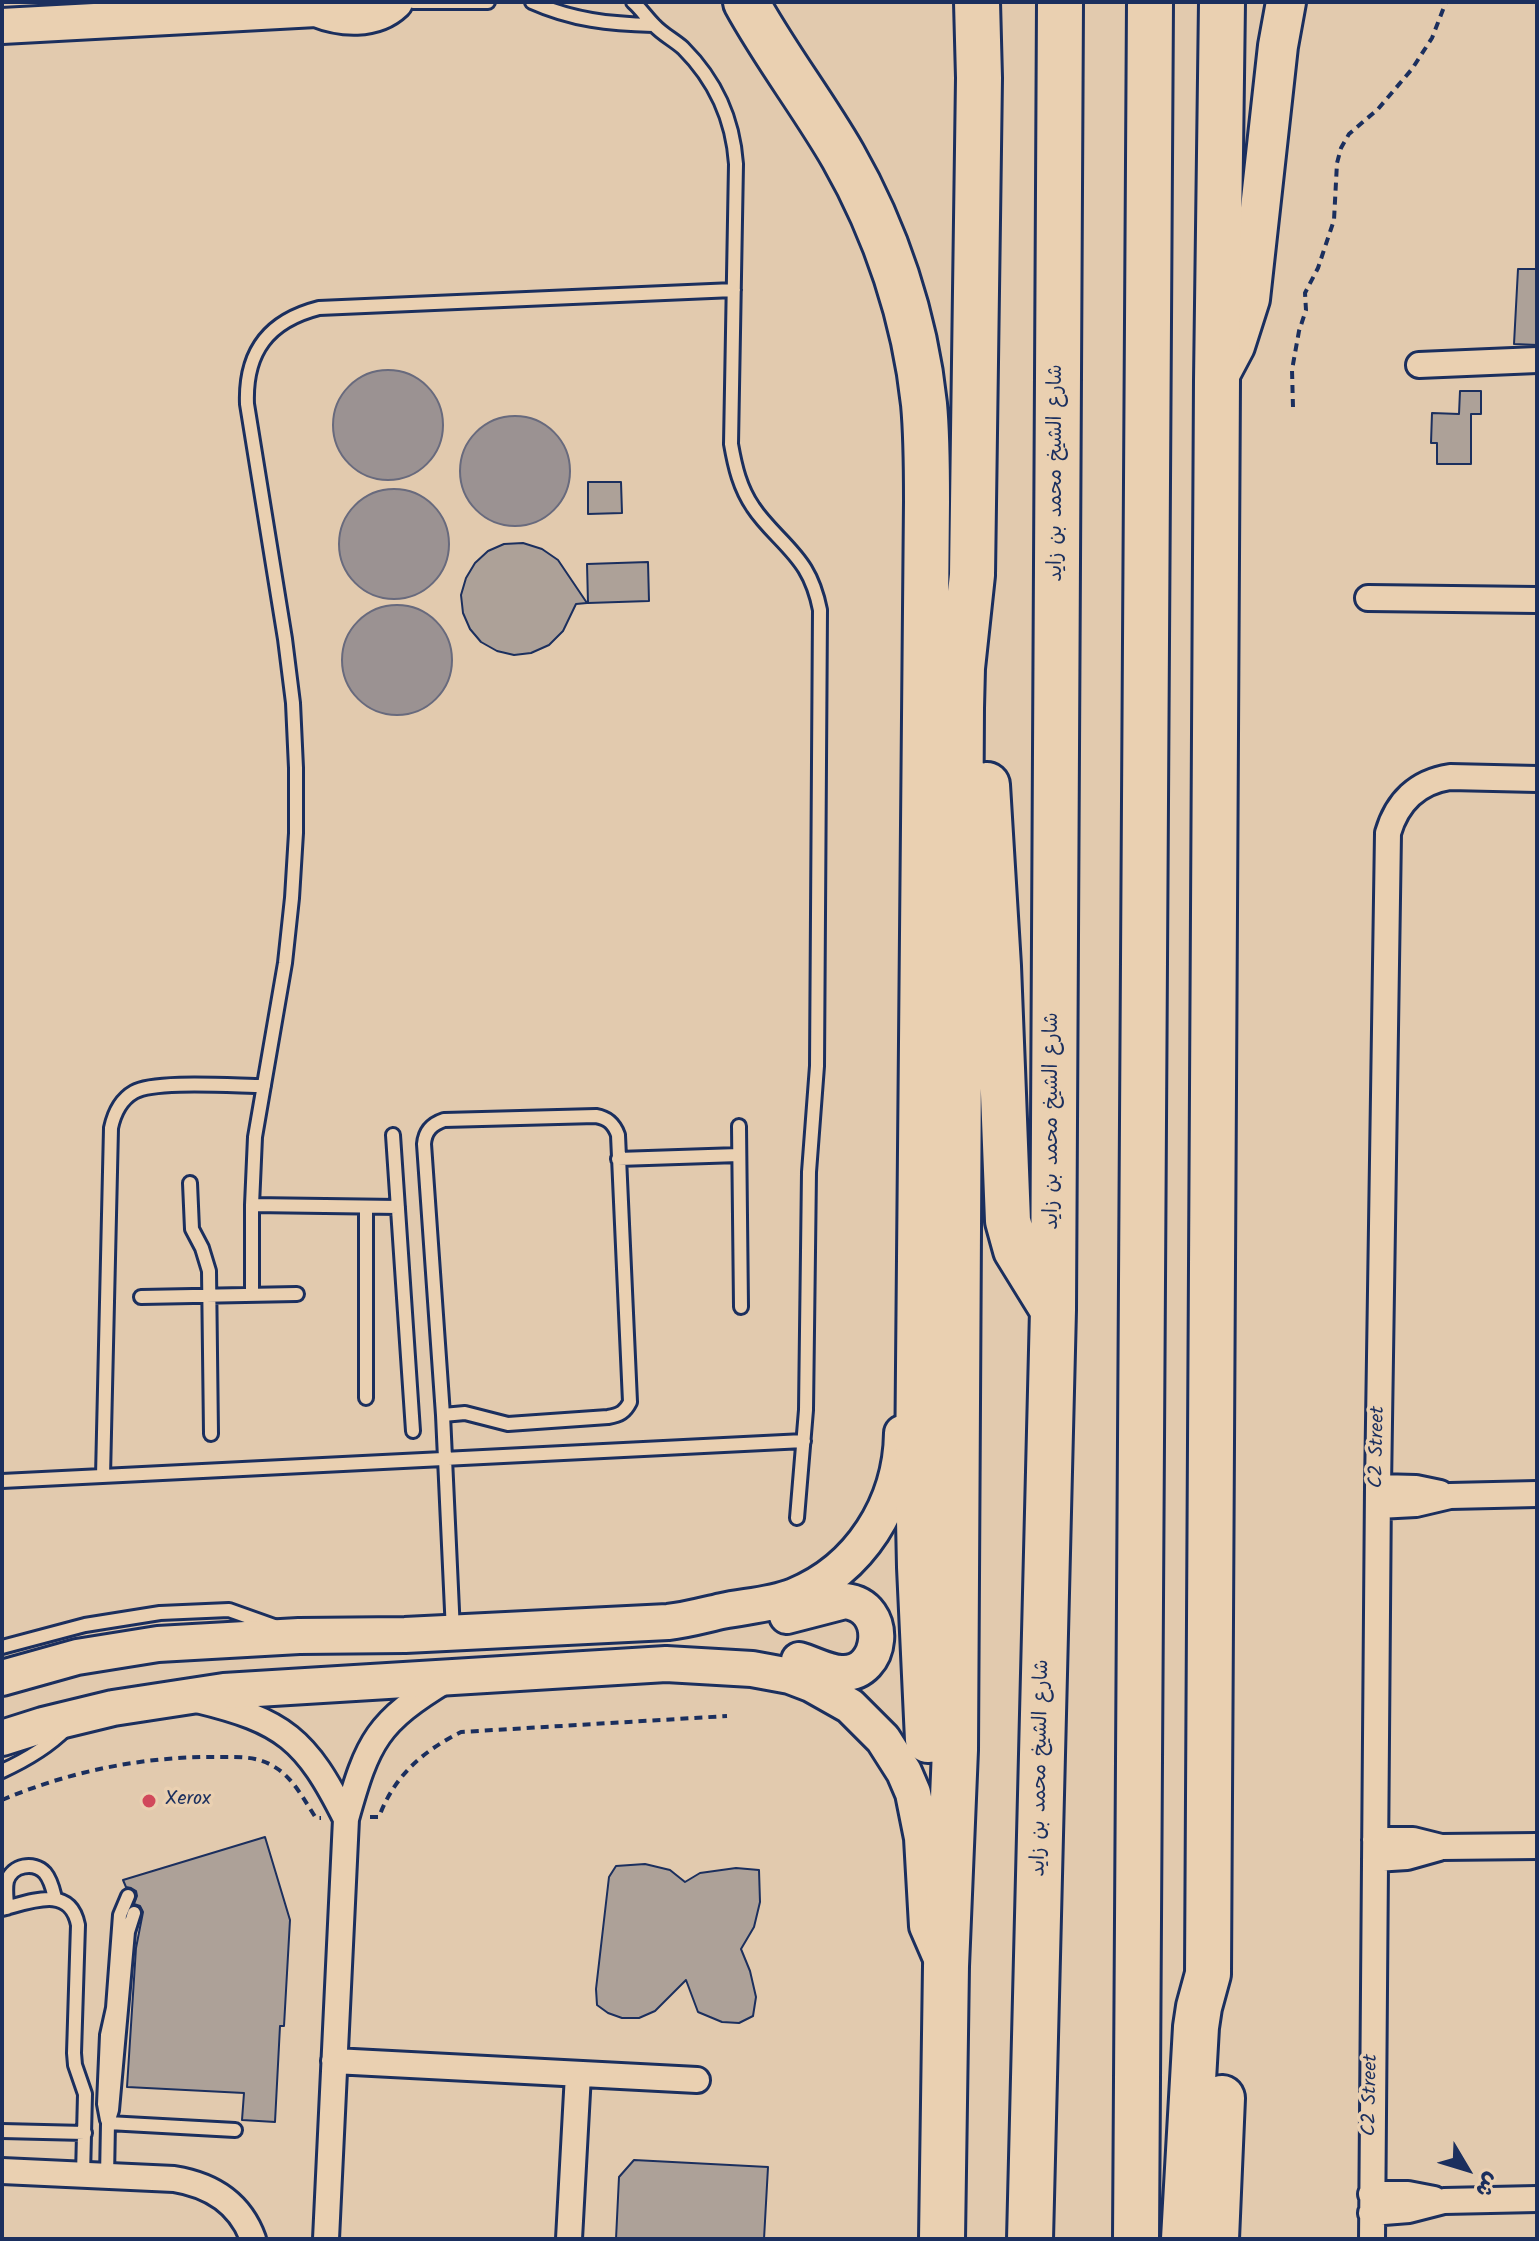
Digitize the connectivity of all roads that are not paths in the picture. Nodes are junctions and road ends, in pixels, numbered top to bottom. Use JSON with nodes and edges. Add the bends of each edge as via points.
{"nodes":[{"id":1,"x":395,"y":2,"type":"edge"},
{"id":2,"x":413,"y":2,"type":"edge"},
{"id":3,"x":488,"y":2,"type":"edge"},
{"id":4,"x":532,"y":2,"type":"edge"},
{"id":5,"x":633,"y":2,"type":"edge"},
{"id":6,"x":746,"y":2,"type":"edge"},
{"id":7,"x":977,"y":2,"type":"edge"},
{"id":8,"x":1060,"y":2,"type":"edge"},
{"id":9,"x":1150,"y":2,"type":"edge"},
{"id":10,"x":1222,"y":2,"type":"edge"},
{"id":11,"x":1286,"y":2,"type":"edge"},
{"id":12,"x":324,"y":5,"type":"edge"},
{"id":13,"x":653,"y":25,"type":"junction"},
{"id":14,"x":2,"y":26,"type":"edge"},
{"id":15,"x":734,"y":290,"type":"junction"},
{"id":16,"x":1537,"y":360,"type":"edge"},
{"id":17,"x":1419,"y":365,"type":"dead end"},
{"id":18,"x":1217,"y":380,"type":"junction"},
{"id":19,"x":972,"y":575,"type":"junction"},
{"id":20,"x":1368,"y":598,"type":"dead end"},
{"id":21,"x":1537,"y":600,"type":"edge"},
{"id":22,"x":1537,"y":779,"type":"edge"},
{"id":23,"x":264,"y":1086,"type":"junction"},
{"id":24,"x":739,"y":1126,"type":"dead end"},
{"id":25,"x":393,"y":1135,"type":"dead end"},
{"id":26,"x":739,"y":1155,"type":"junction"},
{"id":27,"x":618,"y":1159,"type":"junction"},
{"id":28,"x":190,"y":1183,"type":"dead end"},
{"id":29,"x":252,"y":1205,"type":"junction"},
{"id":30,"x":366,"y":1207,"type":"junction"},
{"id":31,"x":398,"y":1207,"type":"junction"},
{"id":32,"x":297,"y":1294,"type":"dead end"},
{"id":33,"x":252,"y":1295,"type":"junction"},
{"id":34,"x":209,"y":1296,"type":"junction"},
{"id":35,"x":141,"y":1297,"type":"dead end"},
{"id":36,"x":741,"y":1307,"type":"dead end"},
{"id":37,"x":1053,"y":1310,"type":"junction"},
{"id":38,"x":919,"y":1316,"type":"junction"},
{"id":39,"x":366,"y":1398,"type":"dead end"},
{"id":40,"x":443,"y":1415,"type":"junction"},
{"id":41,"x":413,"y":1431,"type":"dead end"},
{"id":42,"x":211,"y":1434,"type":"dead end"},
{"id":43,"x":804,"y":1441,"type":"junction"},
{"id":44,"x":446,"y":1459,"type":"junction"},
{"id":45,"x":103,"y":1476,"type":"junction"},
{"id":46,"x":2,"y":1481,"type":"edge"},
{"id":47,"x":1537,"y":1494,"type":"edge"},
{"id":48,"x":1378,"y":1496,"type":"junction"},
{"id":49,"x":797,"y":1518,"type":"dead end"},
{"id":50,"x":684,"y":1621,"type":"junction"},
{"id":51,"x":453,"y":1633,"type":"junction"},
{"id":52,"x":299,"y":1636,"type":"junction"},
{"id":53,"x":2,"y":1647,"type":"edge"},
{"id":54,"x":680,"y":1664,"type":"junction"},
{"id":55,"x":451,"y":1677,"type":"junction"},
{"id":56,"x":2,"y":1678,"type":"edge"},
{"id":57,"x":183,"y":1696,"type":"junction"},
{"id":58,"x":78,"y":1716,"type":"junction"},
{"id":59,"x":2,"y":1738,"type":"edge"},
{"id":60,"x":2,"y":1771,"type":"edge"},
{"id":61,"x":346,"y":1819,"type":"junction"},
{"id":62,"x":1537,"y":1846,"type":"edge"},
{"id":63,"x":1375,"y":1849,"type":"junction"},
{"id":64,"x":128,"y":1896,"type":"dead end"},
{"id":65,"x":55,"y":1898,"type":"junction"},
{"id":66,"x":5,"y":1909,"type":"edge"},
{"id":67,"x":949,"y":1912,"type":"junction"},
{"id":68,"x":134,"y":1913,"type":"dead end"},
{"id":69,"x":946,"y":1966,"type":"junction"},
{"id":70,"x":1208,"y":1974,"type":"junction"},
{"id":71,"x":334,"y":2061,"type":"junction"},
{"id":72,"x":578,"y":2074,"type":"junction"},
{"id":73,"x":697,"y":2080,"type":"dead end"},
{"id":74,"x":108,"y":2123,"type":"junction"},
{"id":75,"x":235,"y":2130,"type":"dead end"},
{"id":76,"x":2,"y":2131,"type":"edge"},
{"id":77,"x":85,"y":2133,"type":"junction"},
{"id":78,"x":2,"y":2171,"type":"edge"},
{"id":79,"x":95,"y":2176,"type":"junction"},
{"id":80,"x":1537,"y":2199,"type":"edge"},
{"id":81,"x":1371,"y":2203,"type":"junction"},
{"id":82,"x":253,"y":2239,"type":"edge"},
{"id":83,"x":326,"y":2239,"type":"edge"},
{"id":84,"x":569,"y":2239,"type":"edge"},
{"id":85,"x":942,"y":2239,"type":"edge"},
{"id":86,"x":1030,"y":2239,"type":"edge"},
{"id":87,"x":1136,"y":2239,"type":"edge"},
{"id":88,"x":1184,"y":2239,"type":"edge"},
{"id":89,"x":1216,"y":2239,"type":"edge"},
{"id":90,"x":1372,"y":2239,"type":"edge"}],
"edges":[{"from":1,"to":12,"type":"street","via":[[382,12],[359,16],[333,15]]},
{"from":2,"to":3,"type":"lane"},
{"from":4,"to":13,"type":"lane","via":[[591,21]]},
{"from":5,"to":13,"type":"lane"},
{"from":6,"to":38,"type":"highway","via":[[844,158],[875,222],[908,318],[924,403]]},
{"from":7,"to":19,"type":"highway"},
{"from":8,"to":37,"type":"highway","name":"شارع الشيخ محمد بن زايد"},
{"from":9,"to":87,"type":"highway"},
{"from":10,"to":18,"type":"highway"},
{"from":11,"to":18,"type":"main road","via":[[1250,299]]},
{"from":12,"to":14,"type":"street","via":[[65,15]]},
{"from":13,"to":15,"type":"lane","via":[[704,72],[731,129],[736,164]]},
{"from":15,"to":23,"type":"lane","via":[[319,308],[283,321],[257,349],[248,375],[247,404],[285,639],[296,768],[292,898]]},
{"from":15,"to":43,"type":"lane","via":[[735,467],[754,509],[805,568],[821,621],[816,1076]]},
{"from":16,"to":17,"type":"street"},
{"from":18,"to":70,"type":"highway"},
{"from":19,"to":37,"type":"highway","via":[[998,966],[1008,1221],[1016,1250]]},
{"from":19,"to":67,"type":"highway","via":[[961,708],[955,1734]]},
{"from":20,"to":21,"type":"street"},
{"from":22,"to":48,"type":"street","name":"C2 Street","via":[[1437,779],[1405,799],[1388,833]]},
{"from":23,"to":29,"type":"lane"},
{"from":23,"to":45,"type":"lane","via":[[154,1085],[124,1100],[113,1118]]},
{"from":24,"to":26,"type":"lane"},
{"from":25,"to":31,"type":"lane"},
{"from":26,"to":27,"type":"lane"},
{"from":26,"to":36,"type":"lane"},
{"from":27,"to":40,"type":"lane","via":[[631,1392],[626,1410],[618,1416],[520,1423],[465,1413]]},
{"from":27,"to":40,"type":"lane","via":[[616,1129],[602,1117],[444,1120],[427,1132]]},
{"from":28,"to":34,"type":"lane","via":[[190,1219],[209,1271]]},
{"from":29,"to":30,"type":"lane"},
{"from":29,"to":33,"type":"lane"},
{"from":30,"to":31,"type":"lane"},
{"from":30,"to":39,"type":"lane"},
{"from":31,"to":41,"type":"lane"},
{"from":32,"to":33,"type":"lane"},
{"from":33,"to":34,"type":"lane"},
{"from":34,"to":35,"type":"lane"},
{"from":34,"to":42,"type":"lane"},
{"from":37,"to":86,"type":"highway","name":"شارع الشيخ محمد بن زايد"},
{"from":38,"to":50,"type":"street","via":[[902,1360],[896,1477],[882,1515],[860,1549],[829,1577],[792,1597]]},
{"from":38,"to":67,"type":"highway","via":[[923,1662],[935,1819]]},
{"from":40,"to":44,"type":"lane"},
{"from":43,"to":44,"type":"lane"},
{"from":43,"to":49,"type":"lane"},
{"from":44,"to":45,"type":"lane"},
{"from":44,"to":51,"type":"lane"},
{"from":45,"to":46,"type":"lane"},
{"from":47,"to":48,"type":"street","via":[[1450,1496],[1416,1504]]},
{"from":48,"to":63,"type":"street","name":"C2 Street"},
{"from":50,"to":51,"type":"street"},
{"from":50,"to":54,"type":"street","via":[[761,1620],[853,1601],[868,1610],[877,1635],[868,1661],[843,1674],[760,1655]]},
{"from":51,"to":52,"type":"street"},
{"from":52,"to":53,"type":"lane","via":[[240,1613],[215,1610],[122,1618]]},
{"from":52,"to":56,"type":"street","via":[[158,1644]]},
{"from":54,"to":55,"type":"street"},
{"from":54,"to":69,"type":"street","via":[[790,1676],[850,1706],[883,1739],[913,1793],[922,1838],[927,1926]]},
{"from":55,"to":57,"type":"street"},
{"from":55,"to":61,"type":"street","via":[[402,1709],[376,1737],[359,1770]]},
{"from":57,"to":58,"type":"street"},
{"from":57,"to":61,"type":"street","via":[[245,1712],[290,1738],[314,1762]]},
{"from":58,"to":59,"type":"street"},
{"from":58,"to":60,"type":"lane","via":[[47,1747]]},
{"from":61,"to":71,"type":"street"},
{"from":62,"to":63,"type":"street","via":[[1441,1847],[1407,1857]]},
{"from":63,"to":81,"type":"street","name":"C2 Street"},
{"from":64,"to":74,"type":"lane","via":[[120,1915],[107,2035]]},
{"from":65,"to":66,"type":"lane"},
{"from":65,"to":66,"type":"lane","via":[[45,1873],[27,1866],[8,1880]]},
{"from":65,"to":77,"type":"lane","via":[[68,1904],[78,1925],[74,2053],[85,2094]]},
{"from":67,"to":69,"type":"highway"},
{"from":68,"to":74,"type":"lane"},
{"from":69,"to":85,"type":"highway"},
{"from":70,"to":88,"type":"highway","via":[[1196,2027]]},
{"from":70,"to":89,"type":"highway","via":[[1224,2034]]},
{"from":71,"to":72,"type":"street"},
{"from":71,"to":83,"type":"street"},
{"from":72,"to":73,"type":"street"},
{"from":72,"to":84,"type":"street"},
{"from":74,"to":75,"type":"lane"},
{"from":74,"to":79,"type":"lane"},
{"from":76,"to":77,"type":"lane"},
{"from":77,"to":79,"type":"lane"},
{"from":78,"to":79,"type":"street"},
{"from":79,"to":82,"type":"street","via":[[174,2179],[204,2186],[230,2202]]},
{"from":80,"to":81,"type":"street","via":[[1444,2201],[1409,2210]]},
{"from":81,"to":90,"type":"street","name":"C2 Street"}]}
